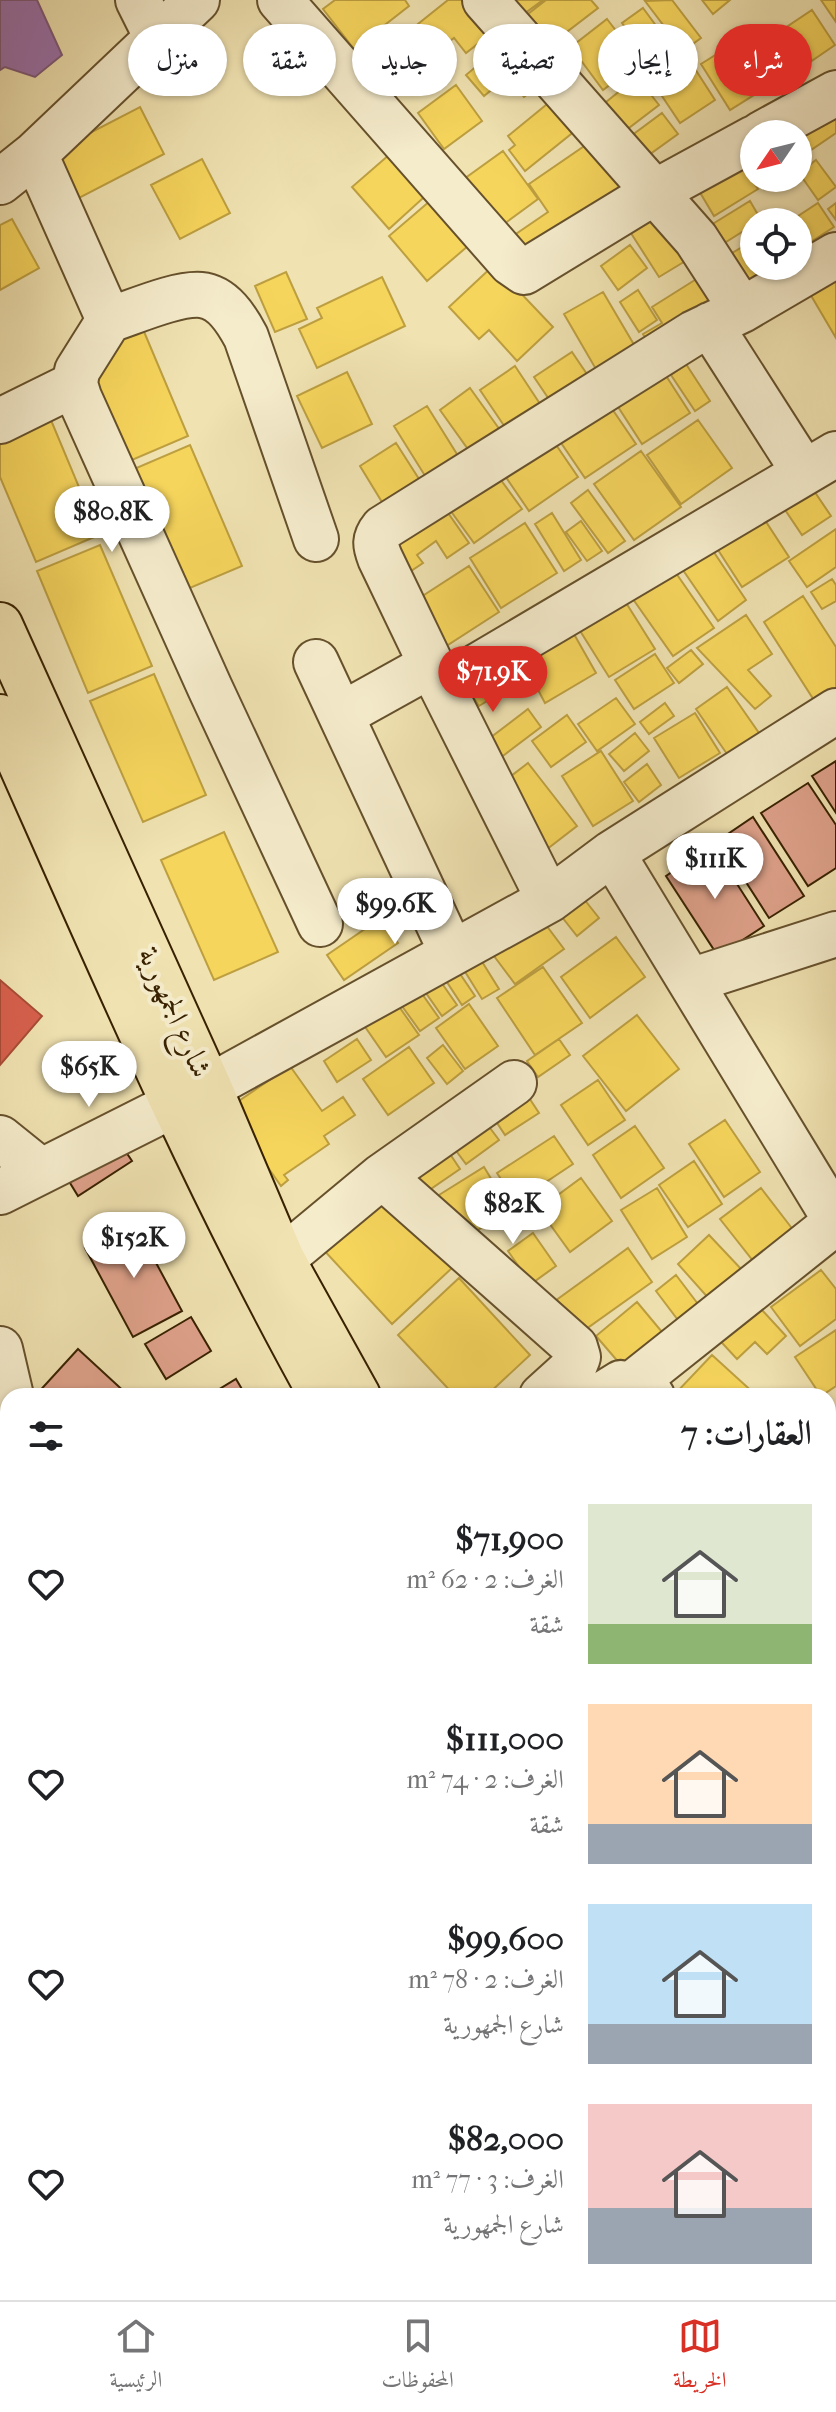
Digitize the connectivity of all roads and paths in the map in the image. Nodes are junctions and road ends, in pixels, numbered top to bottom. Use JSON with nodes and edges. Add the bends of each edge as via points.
{"nodes":[{"id":1,"x":138,"y":0,"type":"edge"},
{"id":2,"x":197,"y":0,"type":"edge"},
{"id":3,"x":280,"y":0,"type":"edge"},
{"id":4,"x":485,"y":0,"type":"edge"},
{"id":5,"x":150,"y":24,"type":"edge"},
{"id":6,"x":172,"y":24,"type":"edge"},
{"id":7,"x":128,"y":66,"type":"edge"},
{"id":8,"x":836,"y":93,"type":"edge"},
{"id":9,"x":787,"y":120,"type":"edge"},
{"id":10,"x":740,"y":146,"type":"edge"},
{"id":11,"x":35,"y":154,"type":"junction"},
{"id":12,"x":0,"y":182,"type":"edge"},
{"id":13,"x":655,"y":192,"type":"junction"},
{"id":14,"x":836,"y":255,"type":"edge"},
{"id":15,"x":726,"y":318,"type":"junction"},
{"id":16,"x":109,"y":320,"type":"junction"},
{"id":17,"x":75,"y":384,"type":"junction"},
{"id":18,"x":0,"y":421,"type":"edge"},
{"id":19,"x":826,"y":464,"type":"edge"},
{"id":20,"x":316,"y":539,"type":"dead end"},
{"id":21,"x":0,"y":625,"type":"edge"},
{"id":22,"x":316,"y":662,"type":"dead end"},
{"id":23,"x":436,"y":676,"type":"junction"},
{"id":24,"x":836,"y":711,"type":"edge"},
{"id":25,"x":341,"y":715,"type":"junction"},
{"id":26,"x":0,"y":717,"type":"edge"},
{"id":27,"x":612,"y":853,"type":"junction"},
{"id":28,"x":549,"y":900,"type":"junction"},
{"id":29,"x":320,"y":924,"type":"dead end"},
{"id":30,"x":836,"y":934,"type":"edge"},
{"id":31,"x":452,"y":953,"type":"junction"},
{"id":32,"x":690,"y":981,"type":"junction"},
{"id":33,"x":514,"y":1083,"type":"dead end"},
{"id":34,"x":191,"y":1096,"type":"junction"},
{"id":35,"x":0,"y":1138,"type":"edge"},
{"id":36,"x":41,"y":1171,"type":"junction"},
{"id":37,"x":382,"y":1176,"type":"junction"},
{"id":38,"x":0,"y":1192,"type":"edge"},
{"id":39,"x":836,"y":1222,"type":"edge"},
{"id":40,"x":282,"y":1259,"type":"junction"},
{"id":41,"x":0,"y":1349,"type":"edge"},
{"id":42,"x":9,"y":1388,"type":"edge"},
{"id":43,"x":318,"y":1388,"type":"edge"},
{"id":44,"x":354,"y":1388,"type":"edge"},
{"id":45,"x":551,"y":1388,"type":"edge"},
{"id":46,"x":633,"y":1388,"type":"edge"}],
"edges":[{"from":1,"to":5,"type":"street"},
{"from":2,"to":6,"type":"street"},
{"from":3,"to":13,"type":"street","via":[[524,272]]},
{"from":4,"to":13,"type":"street"},
{"from":7,"to":11,"type":"street"},
{"from":8,"to":9,"type":"street"},
{"from":10,"to":13,"type":"street"},
{"from":11,"to":12,"type":"street"},
{"from":11,"to":16,"type":"street"},
{"from":13,"to":15,"type":"street","via":[[696,239]]},
{"from":14,"to":15,"type":"street"},
{"from":15,"to":19,"type":"street"},
{"from":15,"to":23,"type":"street","via":[[377,535],[380,558]]},
{"from":16,"to":17,"type":"street","via":[[77,371]]},
{"from":16,"to":20,"type":"street","via":[[203,295],[235,317]]},
{"from":17,"to":18,"type":"street"},
{"from":17,"to":29,"type":"street"},
{"from":19,"to":23,"type":"street"},
{"from":21,"to":34,"type":"main road","name":"شارع الجمهورية"},
{"from":22,"to":25,"type":"street"},
{"from":23,"to":25,"type":"street"},
{"from":23,"to":28,"type":"street"},
{"from":24,"to":27,"type":"street"},
{"from":25,"to":31,"type":"street"},
{"from":26,"to":34,"type":"main road","name":"شارع الجمهورية"},
{"from":27,"to":28,"type":"street"},
{"from":27,"to":32,"type":"street"},
{"from":28,"to":31,"type":"street"},
{"from":30,"to":32,"type":"street"},
{"from":31,"to":34,"type":"street"},
{"from":32,"to":39,"type":"street"},
{"from":33,"to":37,"type":"street"},
{"from":34,"to":36,"type":"street"},
{"from":34,"to":40,"type":"main road","name":"شارع الجمهورية"},
{"from":34,"to":43,"type":"main road","name":"شارع الجمهورية","via":[[289,1336]]},
{"from":35,"to":36,"type":"street"},
{"from":36,"to":38,"type":"street"},
{"from":37,"to":40,"type":"street"},
{"from":37,"to":45,"type":"street","via":[[575,1347],[574,1367]]},
{"from":39,"to":46,"type":"street"},
{"from":40,"to":44,"type":"main road","name":"شارع الجمهورية"},
{"from":41,"to":42,"type":"street"}]}
